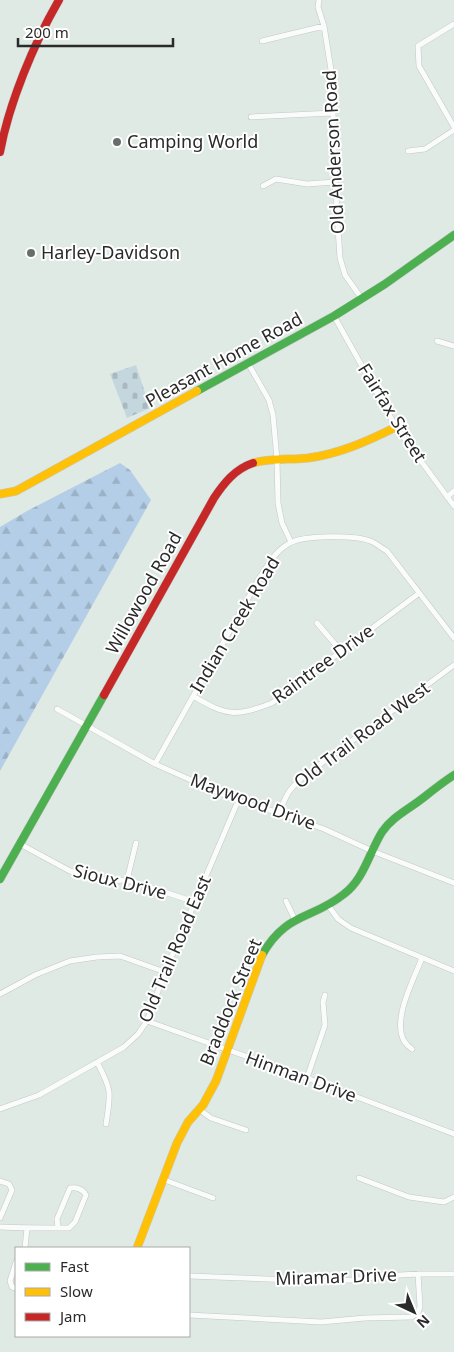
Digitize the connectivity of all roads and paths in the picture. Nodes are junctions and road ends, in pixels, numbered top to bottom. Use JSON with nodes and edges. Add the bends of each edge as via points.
{"nodes":[{"id":1,"x":59,"y":0,"type":"edge"},
{"id":2,"x":319,"y":0,"type":"edge"},
{"id":3,"x":454,"y":24,"type":"edge"},
{"id":4,"x":324,"y":26,"type":"junction"},
{"id":5,"x":262,"y":41,"type":"dead end"},
{"id":6,"x":333,"y":113,"type":"junction"},
{"id":7,"x":251,"y":117,"type":"dead end"},
{"id":8,"x":454,"y":129,"type":"edge"},
{"id":9,"x":408,"y":150,"type":"dead end"},
{"id":10,"x":0,"y":152,"type":"edge"},
{"id":11,"x":335,"y":182,"type":"junction"},
{"id":12,"x":263,"y":186,"type":"dead end"},
{"id":13,"x":454,"y":235,"type":"edge"},
{"id":14,"x":362,"y":299,"type":"junction"},
{"id":15,"x":334,"y":316,"type":"junction"},
{"id":16,"x":437,"y":341,"type":"dead end"},
{"id":17,"x":454,"y":346,"type":"edge"},
{"id":18,"x":249,"y":365,"type":"junction"},
{"id":19,"x":396,"y":427,"type":"junction"},
{"id":20,"x":277,"y":459,"type":"junction"},
{"id":21,"x":454,"y":492,"type":"edge"},
{"id":22,"x":0,"y":494,"type":"edge"},
{"id":23,"x":447,"y":497,"type":"junction"},
{"id":24,"x":454,"y":506,"type":"edge"},
{"id":25,"x":291,"y":542,"type":"junction"},
{"id":26,"x":418,"y":594,"type":"junction"},
{"id":27,"x":317,"y":623,"type":"dead end"},
{"id":28,"x":454,"y":638,"type":"edge"},
{"id":29,"x":341,"y":651,"type":"junction"},
{"id":30,"x":454,"y":665,"type":"edge"},
{"id":31,"x":193,"y":696,"type":"junction"},
{"id":32,"x":57,"y":709,"type":"dead end"},
{"id":33,"x":86,"y":726,"type":"junction"},
{"id":34,"x":155,"y":764,"type":"junction"},
{"id":35,"x":454,"y":775,"type":"edge"},
{"id":36,"x":238,"y":801,"type":"junction"},
{"id":37,"x":280,"y":813,"type":"junction"},
{"id":38,"x":136,"y":843,"type":"dead end"},
{"id":39,"x":20,"y":844,"type":"junction"},
{"id":40,"x":372,"y":851,"type":"junction"},
{"id":41,"x":0,"y":879,"type":"edge"},
{"id":42,"x":127,"y":880,"type":"junction"},
{"id":43,"x":454,"y":883,"type":"edge"},
{"id":44,"x":286,"y":901,"type":"dead end"},
{"id":45,"x":195,"y":902,"type":"junction"},
{"id":46,"x":328,"y":905,"type":"junction"},
{"id":47,"x":295,"y":920,"type":"junction"},
{"id":48,"x":422,"y":958,"type":"junction"},
{"id":49,"x":454,"y":971,"type":"edge"},
{"id":50,"x":165,"y":972,"type":"junction"},
{"id":51,"x":0,"y":994,"type":"edge"},
{"id":52,"x":325,"y":995,"type":"dead end"},
{"id":53,"x":146,"y":1021,"type":"junction"},
{"id":54,"x":412,"y":1049,"type":"dead end"},
{"id":55,"x":226,"y":1050,"type":"junction"},
{"id":56,"x":97,"y":1062,"type":"junction"},
{"id":57,"x":307,"y":1078,"type":"junction"},
{"id":58,"x":0,"y":1109,"type":"edge"},
{"id":59,"x":200,"y":1110,"type":"junction"},
{"id":60,"x":106,"y":1124,"type":"dead end"},
{"id":61,"x":246,"y":1130,"type":"dead end"},
{"id":62,"x":454,"y":1134,"type":"edge"},
{"id":63,"x":359,"y":1178,"type":"dead end"},
{"id":64,"x":162,"y":1179,"type":"junction"},
{"id":65,"x":0,"y":1181,"type":"edge"},
{"id":66,"x":454,"y":1197,"type":"edge"},
{"id":67,"x":213,"y":1198,"type":"dead end"},
{"id":68,"x":0,"y":1218,"type":"edge"},
{"id":69,"x":0,"y":1227,"type":"edge"},
{"id":70,"x":27,"y":1228,"type":"junction"},
{"id":71,"x":58,"y":1228,"type":"junction"},
{"id":72,"x":24,"y":1247,"type":"edge"},
{"id":73,"x":136,"y":1247,"type":"edge"},
{"id":74,"x":14,"y":1274,"type":"edge"},
{"id":75,"x":418,"y":1274,"type":"junction"},
{"id":76,"x":454,"y":1274,"type":"edge"},
{"id":77,"x":190,"y":1276,"type":"edge"},
{"id":78,"x":15,"y":1288,"type":"edge"},
{"id":79,"x":190,"y":1315,"type":"edge"}],
"edges":[{"from":1,"to":10,"type":"street","via":[[49,16],[14,100]]},
{"from":2,"to":4,"type":"street","name":"Old Anderson Road"},
{"from":3,"to":8,"type":"street","via":[[418,46],[419,66]]},
{"from":4,"to":5,"type":"street"},
{"from":4,"to":6,"type":"street","name":"Old Anderson Road","via":[[332,76]]},
{"from":6,"to":7,"type":"street"},
{"from":6,"to":11,"type":"street","name":"Old Anderson Road"},
{"from":8,"to":9,"type":"street","via":[[425,149]]},
{"from":11,"to":12,"type":"street","via":[[307,184],[276,179]]},
{"from":11,"to":14,"type":"street","name":"Old Anderson Road","via":[[342,266]]},
{"from":13,"to":14,"type":"street","name":"Pleasant Home Road"},
{"from":14,"to":15,"type":"street","name":"Pleasant Home Road"},
{"from":15,"to":18,"type":"street","name":"Pleasant Home Road"},
{"from":15,"to":19,"type":"street","name":"Fairfax Street"},
{"from":16,"to":17,"type":"street"},
{"from":18,"to":20,"type":"street","via":[[269,400]]},
{"from":18,"to":22,"type":"street","name":"Pleasant Home Road","via":[[21,489]]},
{"from":19,"to":20,"type":"street","name":"Willowood Road","via":[[338,452]]},
{"from":19,"to":23,"type":"street","name":"Fairfax Street"},
{"from":20,"to":25,"type":"street","via":[[278,503],[282,523]]},
{"from":20,"to":33,"type":"street","name":"Willowood Road","via":[[244,466],[232,474],[215,498]]},
{"from":21,"to":23,"type":"street"},
{"from":23,"to":24,"type":"street","name":"Fairfax Street"},
{"from":25,"to":26,"type":"street","name":"Indian Creek Road","via":[[354,537],[371,541],[386,551]]},
{"from":25,"to":31,"type":"street","name":"Indian Creek Road","via":[[277,552],[260,577]]},
{"from":26,"to":28,"type":"street","name":"Indian Creek Road"},
{"from":26,"to":29,"type":"street","name":"Raintree Drive"},
{"from":27,"to":29,"type":"street"},
{"from":29,"to":31,"type":"street","name":"Raintree Drive","via":[[272,703],[249,712],[230,713]]},
{"from":30,"to":37,"type":"street","name":"Old Trail Road West","via":[[291,787]]},
{"from":31,"to":34,"type":"street","name":"Indian Creek Road"},
{"from":32,"to":33,"type":"street","name":"Maywood Drive"},
{"from":33,"to":34,"type":"street","name":"Maywood Drive"},
{"from":33,"to":39,"type":"street","name":"Willowood Road"},
{"from":34,"to":36,"type":"street","name":"Maywood Drive"},
{"from":35,"to":40,"type":"street","name":"Braddock Street","via":[[391,821]]},
{"from":36,"to":37,"type":"street","name":"Maywood Drive"},
{"from":36,"to":45,"type":"street","name":"Old Trail Road East"},
{"from":37,"to":40,"type":"street","name":"Maywood Drive"},
{"from":38,"to":42,"type":"street"},
{"from":39,"to":41,"type":"street","name":"Willowood Road"},
{"from":39,"to":42,"type":"street","name":"Sioux Drive","via":[[70,871],[109,881]]},
{"from":40,"to":43,"type":"street","name":"Maywood Drive"},
{"from":40,"to":46,"type":"street","name":"Braddock Street","via":[[359,880]]},
{"from":42,"to":45,"type":"street","name":"Sioux Drive"},
{"from":44,"to":47,"type":"street"},
{"from":45,"to":50,"type":"street","name":"Old Trail Road East"},
{"from":46,"to":47,"type":"street","name":"Braddock Street"},
{"from":46,"to":48,"type":"street","via":[[338,919],[351,928]]},
{"from":47,"to":55,"type":"street","name":"Braddock Street","via":[[279,931],[269,944]]},
{"from":48,"to":49,"type":"street"},
{"from":48,"to":54,"type":"street","via":[[404,1004],[401,1022],[404,1042]]},
{"from":50,"to":51,"type":"street","via":[[120,956],[97,957],[70,961]]},
{"from":50,"to":53,"type":"street","name":"Old Trail Road East"},
{"from":52,"to":57,"type":"street","via":[[325,1025]]},
{"from":53,"to":55,"type":"street","name":"Hinman Drive"},
{"from":53,"to":56,"type":"street","name":"Old Trail Road East","via":[[124,1047]]},
{"from":55,"to":57,"type":"street","name":"Hinman Drive"},
{"from":55,"to":59,"type":"street","name":"Braddock Street","via":[[216,1081]]},
{"from":56,"to":58,"type":"street","name":"Old Trail Road East","via":[[39,1095]]},
{"from":56,"to":60,"type":"street","via":[[108,1082],[110,1098]]},
{"from":57,"to":62,"type":"street","name":"Hinman Drive"},
{"from":59,"to":61,"type":"street","via":[[211,1118]]},
{"from":59,"to":64,"type":"street","name":"Braddock Street","via":[[188,1122]]},
{"from":63,"to":66,"type":"street","via":[[409,1198],[444,1202]]},
{"from":64,"to":67,"type":"street"},
{"from":64,"to":73,"type":"street","name":"Braddock Street"},
{"from":65,"to":68,"type":"street","via":[[9,1184],[12,1190]]},
{"from":69,"to":70,"type":"street"},
{"from":70,"to":71,"type":"street"},
{"from":70,"to":72,"type":"street"},
{"from":71,"to":71,"type":"street","via":[[72,1226],[86,1195],[84,1191],[70,1188],[57,1219]]},
{"from":74,"to":78,"type":"street","via":[[10,1281]]},
{"from":75,"to":76,"type":"street","name":"Miramar Drive"},
{"from":75,"to":77,"type":"street","name":"Miramar Drive","via":[[318,1282]]},
{"from":75,"to":79,"type":"street","via":[[420,1307],[411,1318],[321,1322]]}]}
